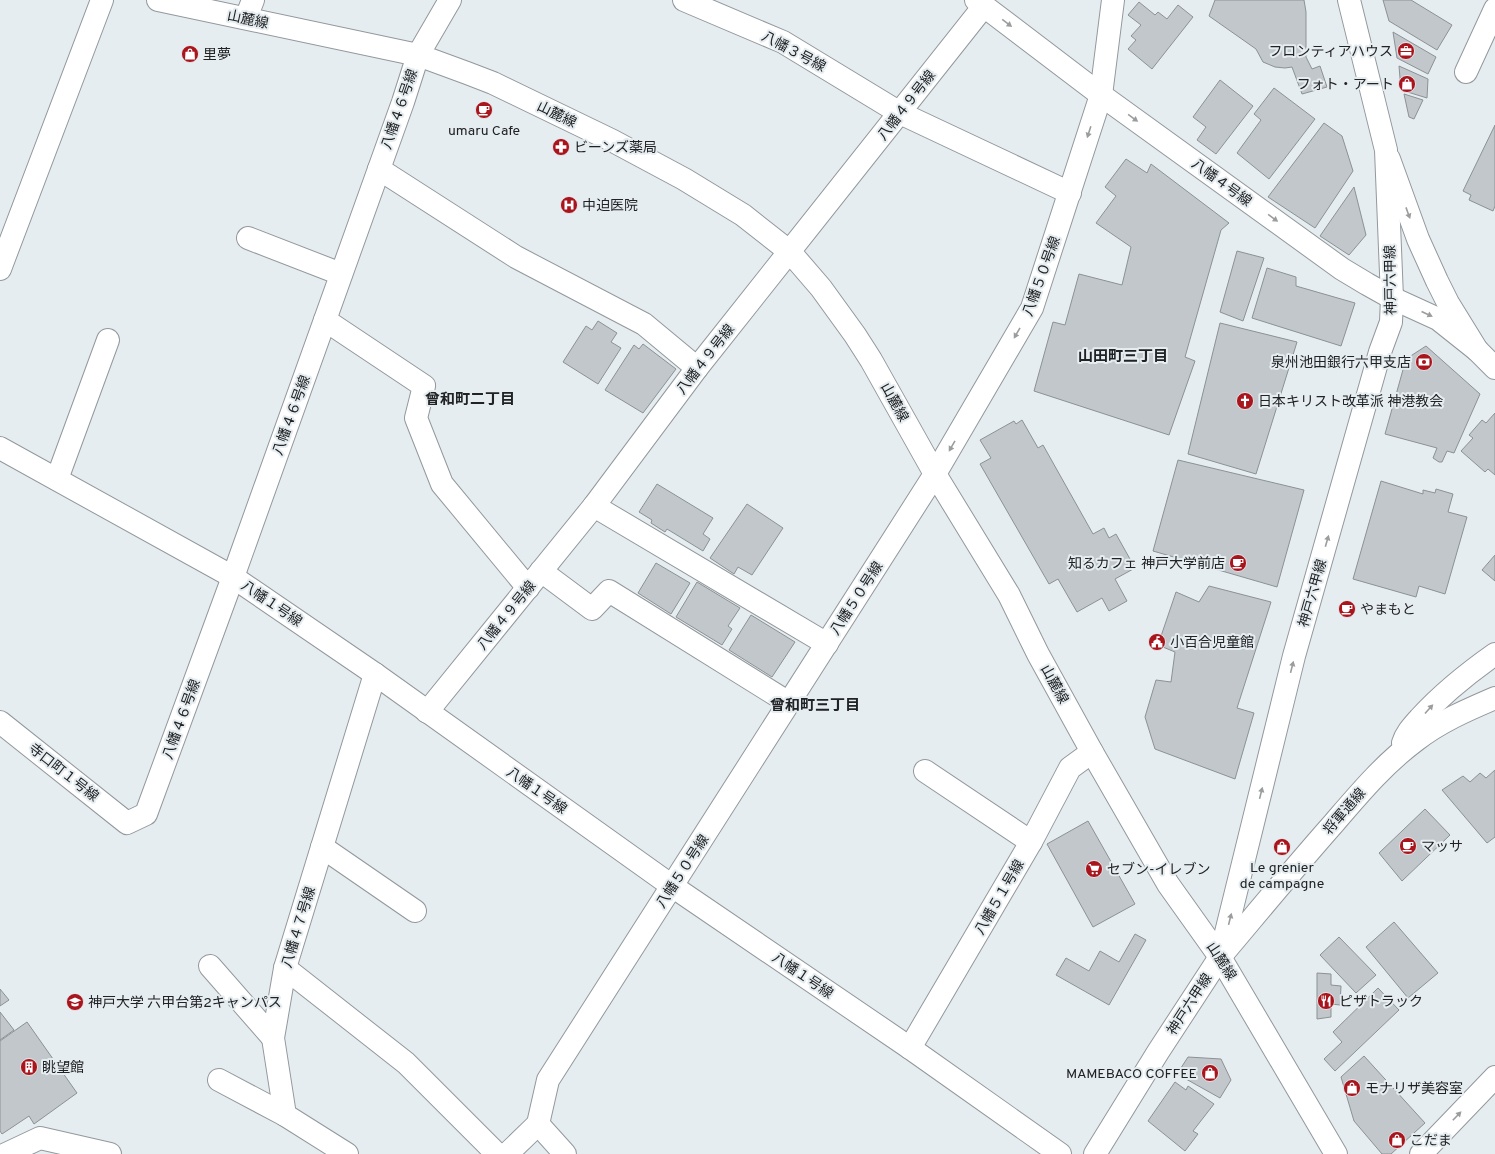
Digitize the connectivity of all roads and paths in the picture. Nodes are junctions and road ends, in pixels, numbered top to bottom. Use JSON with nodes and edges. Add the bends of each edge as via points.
{"nodes":[{"id":1,"x":102,"y":0,"type":"edge"},
{"id":2,"x":158,"y":0,"type":"edge"},
{"id":3,"x":450,"y":0,"type":"edge"},
{"id":4,"x":1113,"y":0,"type":"edge"},
{"id":5,"x":1349,"y":0,"type":"edge"},
{"id":6,"x":691,"y":1,"type":"edge"},
{"id":7,"x":980,"y":3,"type":"edge"},
{"id":8,"x":250,"y":9,"type":"edge"},
{"id":9,"x":1495,"y":9,"type":"edge"},
{"id":10,"x":418,"y":55,"type":"junction"},
{"id":11,"x":1466,"y":72,"type":"dead end"},
{"id":12,"x":1101,"y":95,"type":"junction"},
{"id":13,"x":900,"y":113,"type":"junction"},
{"id":14,"x":1386,"y":150,"type":"junction"},
{"id":15,"x":379,"y":169,"type":"junction"},
{"id":16,"x":1070,"y":193,"type":"junction"},
{"id":17,"x":248,"y":238,"type":"dead end"},
{"id":18,"x":790,"y":252,"type":"junction"},
{"id":19,"x":0,"y":269,"type":"edge"},
{"id":20,"x":341,"y":274,"type":"junction"},
{"id":21,"x":1392,"y":298,"type":"junction"},
{"id":22,"x":325,"y":320,"type":"junction"},
{"id":23,"x":108,"y":340,"type":"dead end"},
{"id":24,"x":1477,"y":350,"type":"junction"},
{"id":25,"x":696,"y":368,"type":"junction"},
{"id":26,"x":1495,"y":368,"type":"edge"},
{"id":27,"x":0,"y":448,"type":"edge"},
{"id":28,"x":935,"y":474,"type":"junction"},
{"id":29,"x":57,"y":479,"type":"junction"},
{"id":30,"x":594,"y":506,"type":"junction"},
{"id":31,"x":233,"y":577,"type":"junction"},
{"id":32,"x":535,"y":580,"type":"junction"},
{"id":33,"x":827,"y":644,"type":"junction"},
{"id":34,"x":1495,"y":654,"type":"edge"},
{"id":35,"x":375,"y":674,"type":"junction"},
{"id":36,"x":789,"y":703,"type":"junction"},
{"id":37,"x":1492,"y":704,"type":"edge"},
{"id":38,"x":427,"y":712,"type":"junction"},
{"id":39,"x":0,"y":722,"type":"edge"},
{"id":40,"x":1092,"y":752,"type":"junction"},
{"id":41,"x":1401,"y":752,"type":"junction"},
{"id":42,"x":925,"y":771,"type":"dead end"},
{"id":43,"x":128,"y":823,"type":"joint"},
{"id":44,"x":1031,"y":842,"type":"junction"},
{"id":45,"x":322,"y":847,"type":"junction"},
{"id":46,"x":672,"y":886,"type":"junction"},
{"id":47,"x":415,"y":911,"type":"dead end"},
{"id":48,"x":1220,"y":957,"type":"junction"},
{"id":49,"x":210,"y":966,"type":"dead end"},
{"id":50,"x":285,"y":968,"type":"junction"},
{"id":51,"x":273,"y":1038,"type":"junction"},
{"id":52,"x":910,"y":1048,"type":"junction"},
{"id":53,"x":1495,"y":1077,"type":"edge"},
{"id":54,"x":219,"y":1080,"type":"dead end"},
{"id":55,"x":285,"y":1115,"type":"junction"},
{"id":56,"x":538,"y":1124,"type":"junction"},
{"id":57,"x":6,"y":1154,"type":"edge"},
{"id":58,"x":110,"y":1154,"type":"edge"},
{"id":59,"x":347,"y":1154,"type":"edge"},
{"id":60,"x":497,"y":1154,"type":"edge"},
{"id":61,"x":507,"y":1154,"type":"edge"},
{"id":62,"x":565,"y":1154,"type":"edge"},
{"id":63,"x":1060,"y":1154,"type":"edge"},
{"id":64,"x":1095,"y":1154,"type":"edge"},
{"id":65,"x":1336,"y":1154,"type":"edge"},
{"id":66,"x":1420,"y":1154,"type":"edge"}],
"edges":[{"from":1,"to":19,"type":"street"},
{"from":2,"to":8,"type":"street","name":"山麓線"},
{"from":3,"to":10,"type":"street","name":"八幡４６号線"},
{"from":4,"to":12,"type":"street","name":"八幡５０号線"},
{"from":5,"to":14,"type":"street","name":"神戸六甲線"},
{"from":6,"to":13,"type":"street","name":"八幡３号線","via":[[783,42]]},
{"from":7,"to":12,"type":"street","name":"八幡４号線","one_way":true},
{"from":7,"to":13,"type":"street","name":"八幡４９号線"},
{"from":8,"to":10,"type":"street","name":"山麓線"},
{"from":9,"to":11,"type":"street"},
{"from":10,"to":15,"type":"street","name":"八幡４６号線"},
{"from":10,"to":18,"type":"street","name":"山麓線","via":[[493,83],[613,141],[721,201]]},
{"from":12,"to":16,"type":"street","name":"八幡５０号線","one_way":true},
{"from":12,"to":21,"type":"street","name":"八幡４号線","one_way":true,"via":[[1342,268]]},
{"from":13,"to":16,"type":"street","name":"八幡３号線"},
{"from":13,"to":18,"type":"street","name":"八幡４９号線"},
{"from":14,"to":21,"type":"street","name":"神戸六甲線"},
{"from":14,"to":24,"type":"street","name":"八幡４号線","one_way":true,"via":[[1408,214],[1426,256],[1448,303]]},
{"from":15,"to":20,"type":"street","name":"八幡４６号線"},
{"from":15,"to":25,"type":"street","via":[[516,257],[644,324]]},
{"from":16,"to":28,"type":"street","name":"八幡５０号線","one_way":true,"via":[[1032,308]]},
{"from":17,"to":20,"type":"street"},
{"from":18,"to":25,"type":"street","name":"八幡４９号線"},
{"from":18,"to":28,"type":"street","name":"山麓線","via":[[821,288],[855,335]]},
{"from":20,"to":22,"type":"street","name":"八幡４６号線"},
{"from":21,"to":24,"type":"street","name":"八幡４号線","one_way":true,"via":[[1438,319]]},
{"from":48,"to":21,"type":"street","name":"神戸六甲線","one_way":true,"via":[[1294,656],[1390,322]]},
{"from":22,"to":31,"type":"street","name":"八幡４６号線"},
{"from":22,"to":32,"type":"street","via":[[424,386],[416,418],[442,484]]},
{"from":23,"to":29,"type":"street"},
{"from":24,"to":26,"type":"street","name":"八幡４号線"},
{"from":25,"to":30,"type":"street","name":"八幡４９号線"},
{"from":27,"to":29,"type":"street","name":"八幡１号線"},
{"from":28,"to":33,"type":"street","name":"八幡５０号線"},
{"from":28,"to":40,"type":"street","name":"山麓線","via":[[1009,595]]},
{"from":29,"to":31,"type":"street","name":"八幡１号線"},
{"from":30,"to":32,"type":"street","name":"八幡４９号線"},
{"from":30,"to":33,"type":"street"},
{"from":31,"to":35,"type":"street","name":"八幡１号線"},
{"from":31,"to":43,"type":"street","name":"八幡４６号線","via":[[146,814]]},
{"from":32,"to":36,"type":"street","via":[[592,609],[609,591]]},
{"from":32,"to":38,"type":"street","name":"八幡４９号線"},
{"from":33,"to":36,"type":"street","name":"八幡５０号線"},
{"from":41,"to":34,"type":"street","one_way":true,"via":[[1405,735],[1436,701]]},
{"from":35,"to":38,"type":"street","name":"八幡１号線"},
{"from":35,"to":45,"type":"street","name":"八幡４７号線"},
{"from":36,"to":46,"type":"street","name":"八幡５０号線"},
{"from":37,"to":41,"type":"street","name":"将軍通線","via":[[1450,718]]},
{"from":38,"to":46,"type":"street","name":"八幡１号線"},
{"from":39,"to":43,"type":"street","name":"寺口町１号線"},
{"from":40,"to":44,"type":"street","name":"八幡５１号線","via":[[1070,768]]},
{"from":40,"to":48,"type":"street","name":"山麓線","via":[[1168,884]]},
{"from":41,"to":48,"type":"street","name":"将軍通線","via":[[1371,780]]},
{"from":42,"to":44,"type":"street"},
{"from":44,"to":52,"type":"street","name":"八幡５１号線"},
{"from":45,"to":47,"type":"street"},
{"from":45,"to":50,"type":"street","name":"八幡４７号線"},
{"from":46,"to":52,"type":"street","name":"八幡１号線"},
{"from":46,"to":56,"type":"street","name":"八幡５０号線","via":[[548,1080]]},
{"from":48,"to":64,"type":"street","name":"神戸六甲線"},
{"from":48,"to":65,"type":"street","name":"山麓線"},
{"from":49,"to":51,"type":"street"},
{"from":50,"to":51,"type":"street","name":"八幡４７号線"},
{"from":50,"to":60,"type":"street","via":[[406,1063]]},
{"from":51,"to":55,"type":"street","name":"八幡４７号線"},
{"from":52,"to":63,"type":"street","name":"八幡１号線"},
{"from":66,"to":53,"type":"street","one_way":true},
{"from":54,"to":55,"type":"street"},
{"from":55,"to":59,"type":"street"},
{"from":56,"to":61,"type":"street"},
{"from":56,"to":62,"type":"street"},
{"from":57,"to":58,"type":"street","via":[[40,1138]]}]}
